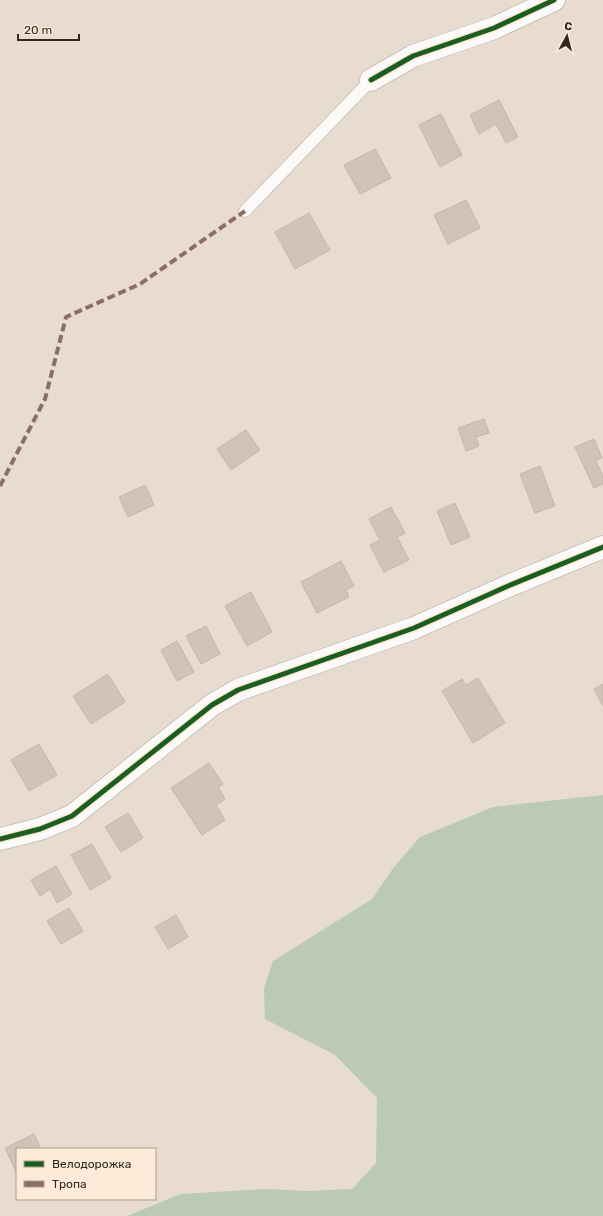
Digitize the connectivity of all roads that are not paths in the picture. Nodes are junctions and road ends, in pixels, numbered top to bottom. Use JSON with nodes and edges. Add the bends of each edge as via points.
{"nodes":[{"id":1,"x":554,"y":0,"type":"edge"},
{"id":2,"x":370,"y":80,"type":"joint"},
{"id":3,"x":245,"y":211,"type":"dead end"},
{"id":4,"x":603,"y":547,"type":"edge"},
{"id":5,"x":0,"y":839,"type":"edge"}],
"edges":[{"from":1,"to":2,"type":"street","via":[[494,28],[413,56]]},
{"from":2,"to":3,"type":"lane"},
{"from":4,"to":5,"type":"street","via":[[414,628],[238,690],[212,705],[72,816],[40,829]]}]}
